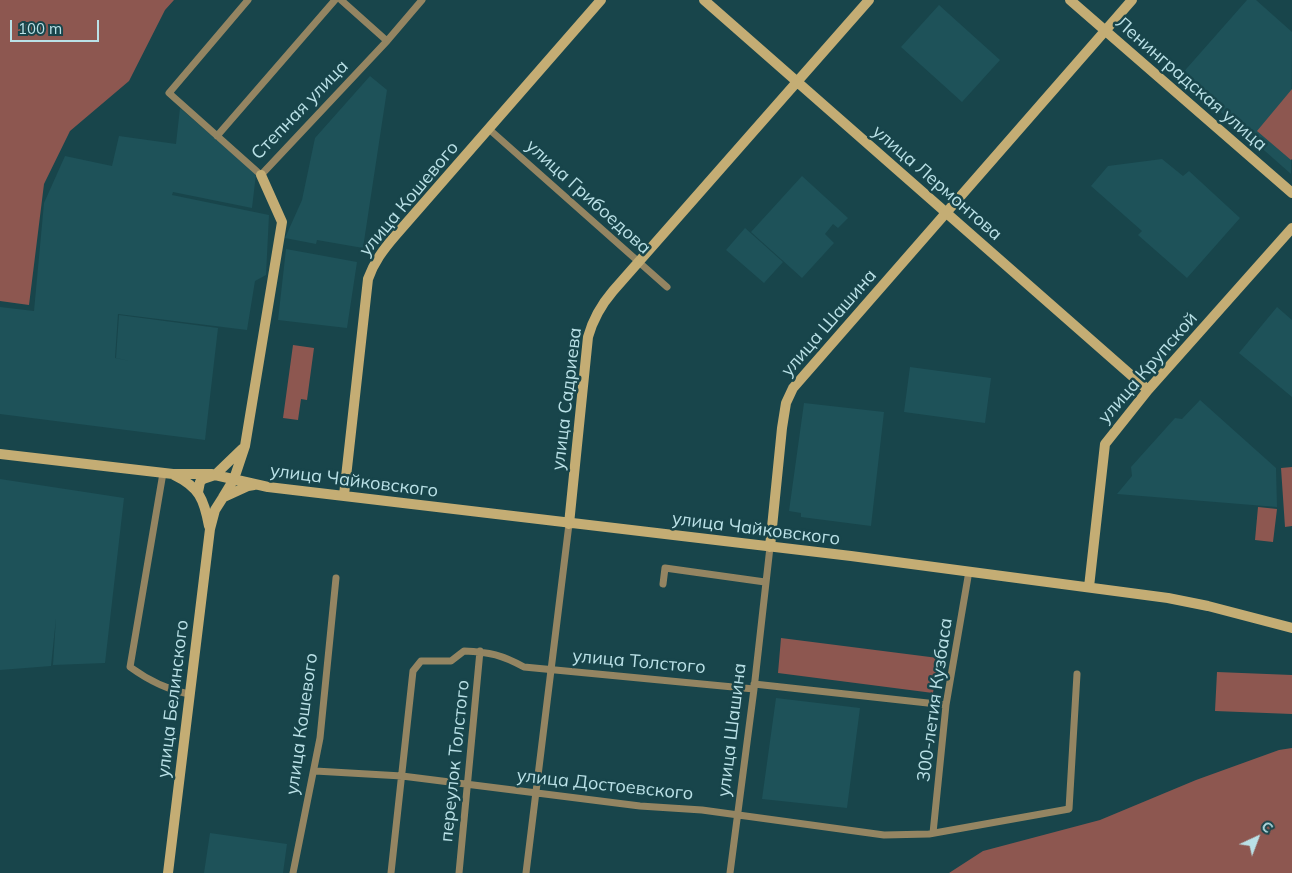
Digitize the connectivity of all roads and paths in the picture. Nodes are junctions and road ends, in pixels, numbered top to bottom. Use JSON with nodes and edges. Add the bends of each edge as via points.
{"nodes":[{"id":1,"x":248,"y":0,"type":"edge"},
{"id":2,"x":335,"y":0,"type":"edge"},
{"id":3,"x":340,"y":0,"type":"edge"},
{"id":4,"x":422,"y":0,"type":"edge"},
{"id":5,"x":601,"y":0,"type":"edge"},
{"id":6,"x":704,"y":0,"type":"edge"},
{"id":7,"x":869,"y":0,"type":"edge"},
{"id":8,"x":1070,"y":0,"type":"edge"},
{"id":9,"x":1132,"y":0,"type":"edge"},
{"id":10,"x":1105,"y":31,"type":"junction"},
{"id":11,"x":387,"y":41,"type":"junction"},
{"id":12,"x":797,"y":82,"type":"junction"},
{"id":13,"x":490,"y":130,"type":"junction"},
{"id":14,"x":217,"y":136,"type":"junction"},
{"id":15,"x":261,"y":175,"type":"junction"},
{"id":16,"x":1292,"y":193,"type":"edge"},
{"id":17,"x":946,"y":212,"type":"junction"},
{"id":18,"x":1292,"y":228,"type":"edge"},
{"id":19,"x":639,"y":263,"type":"junction"},
{"id":20,"x":667,"y":287,"type":"dead end"},
{"id":21,"x":1148,"y":390,"type":"junction"},
{"id":22,"x":245,"y":446,"type":"junction"},
{"id":23,"x":0,"y":454,"type":"edge"},
{"id":24,"x":168,"y":474,"type":"junction"},
{"id":25,"x":214,"y":475,"type":"junction"},
{"id":26,"x":234,"y":479,"type":"junction"},
{"id":27,"x":255,"y":485,"type":"junction"},
{"id":28,"x":200,"y":494,"type":"junction"},
{"id":29,"x":344,"y":495,"type":"junction"},
{"id":30,"x":223,"y":498,"type":"junction"},
{"id":31,"x":569,"y":524,"type":"junction"},
{"id":32,"x":210,"y":529,"type":"junction"},
{"id":33,"x":770,"y":547,"type":"junction"},
{"id":34,"x":968,"y":571,"type":"junction"},
{"id":35,"x":336,"y":578,"type":"dead end"},
{"id":36,"x":765,"y":582,"type":"junction"},
{"id":37,"x":663,"y":584,"type":"dead end"},
{"id":38,"x":1089,"y":587,"type":"junction"},
{"id":39,"x":1292,"y":628,"type":"edge"},
{"id":40,"x":480,"y":652,"type":"junction"},
{"id":41,"x":550,"y":669,"type":"junction"},
{"id":42,"x":1078,"y":674,"type":"dead end"},
{"id":43,"x":754,"y":686,"type":"junction"},
{"id":44,"x":189,"y":694,"type":"junction"},
{"id":45,"x":946,"y":705,"type":"junction"},
{"id":46,"x":315,"y":771,"type":"junction"},
{"id":47,"x":402,"y":776,"type":"junction"},
{"id":48,"x":468,"y":784,"type":"junction"},
{"id":49,"x":536,"y":794,"type":"junction"},
{"id":50,"x":737,"y":815,"type":"junction"},
{"id":51,"x":934,"y":833,"type":"junction"},
{"id":52,"x":168,"y":873,"type":"edge"},
{"id":53,"x":293,"y":873,"type":"edge"},
{"id":54,"x":391,"y":873,"type":"edge"},
{"id":55,"x":459,"y":873,"type":"edge"},
{"id":56,"x":526,"y":873,"type":"edge"},
{"id":57,"x":730,"y":873,"type":"edge"}],
"edges":[{"from":1,"to":14,"type":"street","name":"Степная улица","via":[[169,94]]},
{"from":2,"to":14,"type":"street"},
{"from":3,"to":11,"type":"street"},
{"from":4,"to":11,"type":"street","name":"Степная улица"},
{"from":5,"to":13,"type":"street","name":"улица Кошевого"},
{"from":6,"to":12,"type":"street","name":"улица Лермонтова"},
{"from":7,"to":12,"type":"street","name":"улица Садриева"},
{"from":8,"to":10,"type":"street","name":"Ленинградская улица"},
{"from":9,"to":10,"type":"street","name":"улица Шашина"},
{"from":10,"to":16,"type":"street","name":"Ленинградская улица"},
{"from":10,"to":17,"type":"street","name":"улица Шашина"},
{"from":11,"to":15,"type":"street","name":"Степная улица"},
{"from":12,"to":17,"type":"street","name":"улица Лермонтова"},
{"from":12,"to":19,"type":"street","name":"улица Садриева"},
{"from":13,"to":19,"type":"street","name":"улица Грибоедова"},
{"from":13,"to":29,"type":"street","name":"улица Кошевого","via":[[372,266]]},
{"from":14,"to":15,"type":"street","name":"Степная улица"},
{"from":15,"to":22,"type":"street","via":[[282,222]]},
{"from":17,"to":21,"type":"street","name":"улица Лермонтова"},
{"from":17,"to":33,"type":"street","name":"улица Шашина","via":[[793,388],[786,403],[782,428]]},
{"from":18,"to":21,"type":"street","name":"улица Крупской"},
{"from":19,"to":20,"type":"street","name":"улица Грибоедова"},
{"from":19,"to":31,"type":"street","name":"улица Садриева","via":[[603,302],[588,337]]},
{"from":21,"to":38,"type":"street","name":"улица Крупской","via":[[1105,444]]},
{"from":22,"to":25,"type":"street"},
{"from":22,"to":26,"type":"street"},
{"from":23,"to":24,"type":"street","name":"улица Чайковского"},
{"from":24,"to":25,"type":"street","name":"улица Чайковского"},
{"from":24,"to":28,"type":"street","via":[[192,485]]},
{"from":24,"to":44,"type":"street","via":[[130,667],[144,677]]},
{"from":25,"to":26,"type":"street","name":"улица Чайковского"},
{"from":25,"to":28,"type":"street","via":[[200,482]]},
{"from":25,"to":30,"type":"street","via":[[225,484]]},
{"from":26,"to":27,"type":"street","name":"улица Чайковского"},
{"from":26,"to":30,"type":"street"},
{"from":27,"to":29,"type":"street","name":"улица Чайковского"},
{"from":27,"to":30,"type":"street"},
{"from":28,"to":30,"type":"street","via":[[211,502]]},
{"from":28,"to":32,"type":"street"},
{"from":29,"to":31,"type":"street","name":"улица Чайковского"},
{"from":30,"to":32,"type":"street","via":[[215,510]]},
{"from":31,"to":33,"type":"street","name":"улица Чайковского"},
{"from":31,"to":41,"type":"street","name":"улица Садриева"},
{"from":32,"to":44,"type":"street","name":"улица Белинского"},
{"from":33,"to":34,"type":"street","name":"улица Чайковского"},
{"from":33,"to":36,"type":"street","name":"улица Шашина"},
{"from":34,"to":38,"type":"street","name":"улица Чайковского"},
{"from":34,"to":45,"type":"street","name":"300-летия Кузбаса"},
{"from":35,"to":46,"type":"street","name":"улица Кошевого"},
{"from":36,"to":37,"type":"street","via":[[665,568]]},
{"from":36,"to":43,"type":"street","name":"улица Шашина"},
{"from":38,"to":39,"type":"street","name":"улица Чайковского","via":[[1187,601]]},
{"from":40,"to":41,"type":"street","name":"улица Толстого","via":[[504,656],[524,667]]},
{"from":40,"to":47,"type":"street","via":[[464,651],[451,662],[421,661],[413,671]]},
{"from":40,"to":48,"type":"street","name":"переулок Толстого"},
{"from":41,"to":43,"type":"street","name":"улица Толстого"},
{"from":41,"to":49,"type":"street","name":"улица Садриева"},
{"from":42,"to":51,"type":"street","name":"улица Достоевского","via":[[1069,809]]},
{"from":43,"to":45,"type":"street","name":"улица Толстого"},
{"from":43,"to":50,"type":"street","name":"улица Шашина"},
{"from":44,"to":52,"type":"street","name":"улица Белинского"},
{"from":45,"to":51,"type":"street","name":"300-летия Кузбаса"},
{"from":46,"to":47,"type":"street","name":"улица Достоевского"},
{"from":46,"to":53,"type":"street","name":"улица Кошевого"},
{"from":47,"to":48,"type":"street","name":"улица Достоевского"},
{"from":47,"to":54,"type":"street"},
{"from":48,"to":49,"type":"street","name":"улица Достоевского"},
{"from":48,"to":55,"type":"street","name":"переулок Толстого"},
{"from":49,"to":50,"type":"street","name":"улица Достоевского"},
{"from":49,"to":56,"type":"street","name":"улица Садриева"},
{"from":50,"to":51,"type":"street","name":"улица Достоевского","via":[[884,835]]},
{"from":50,"to":57,"type":"street","name":"улица Шашина"}]}
